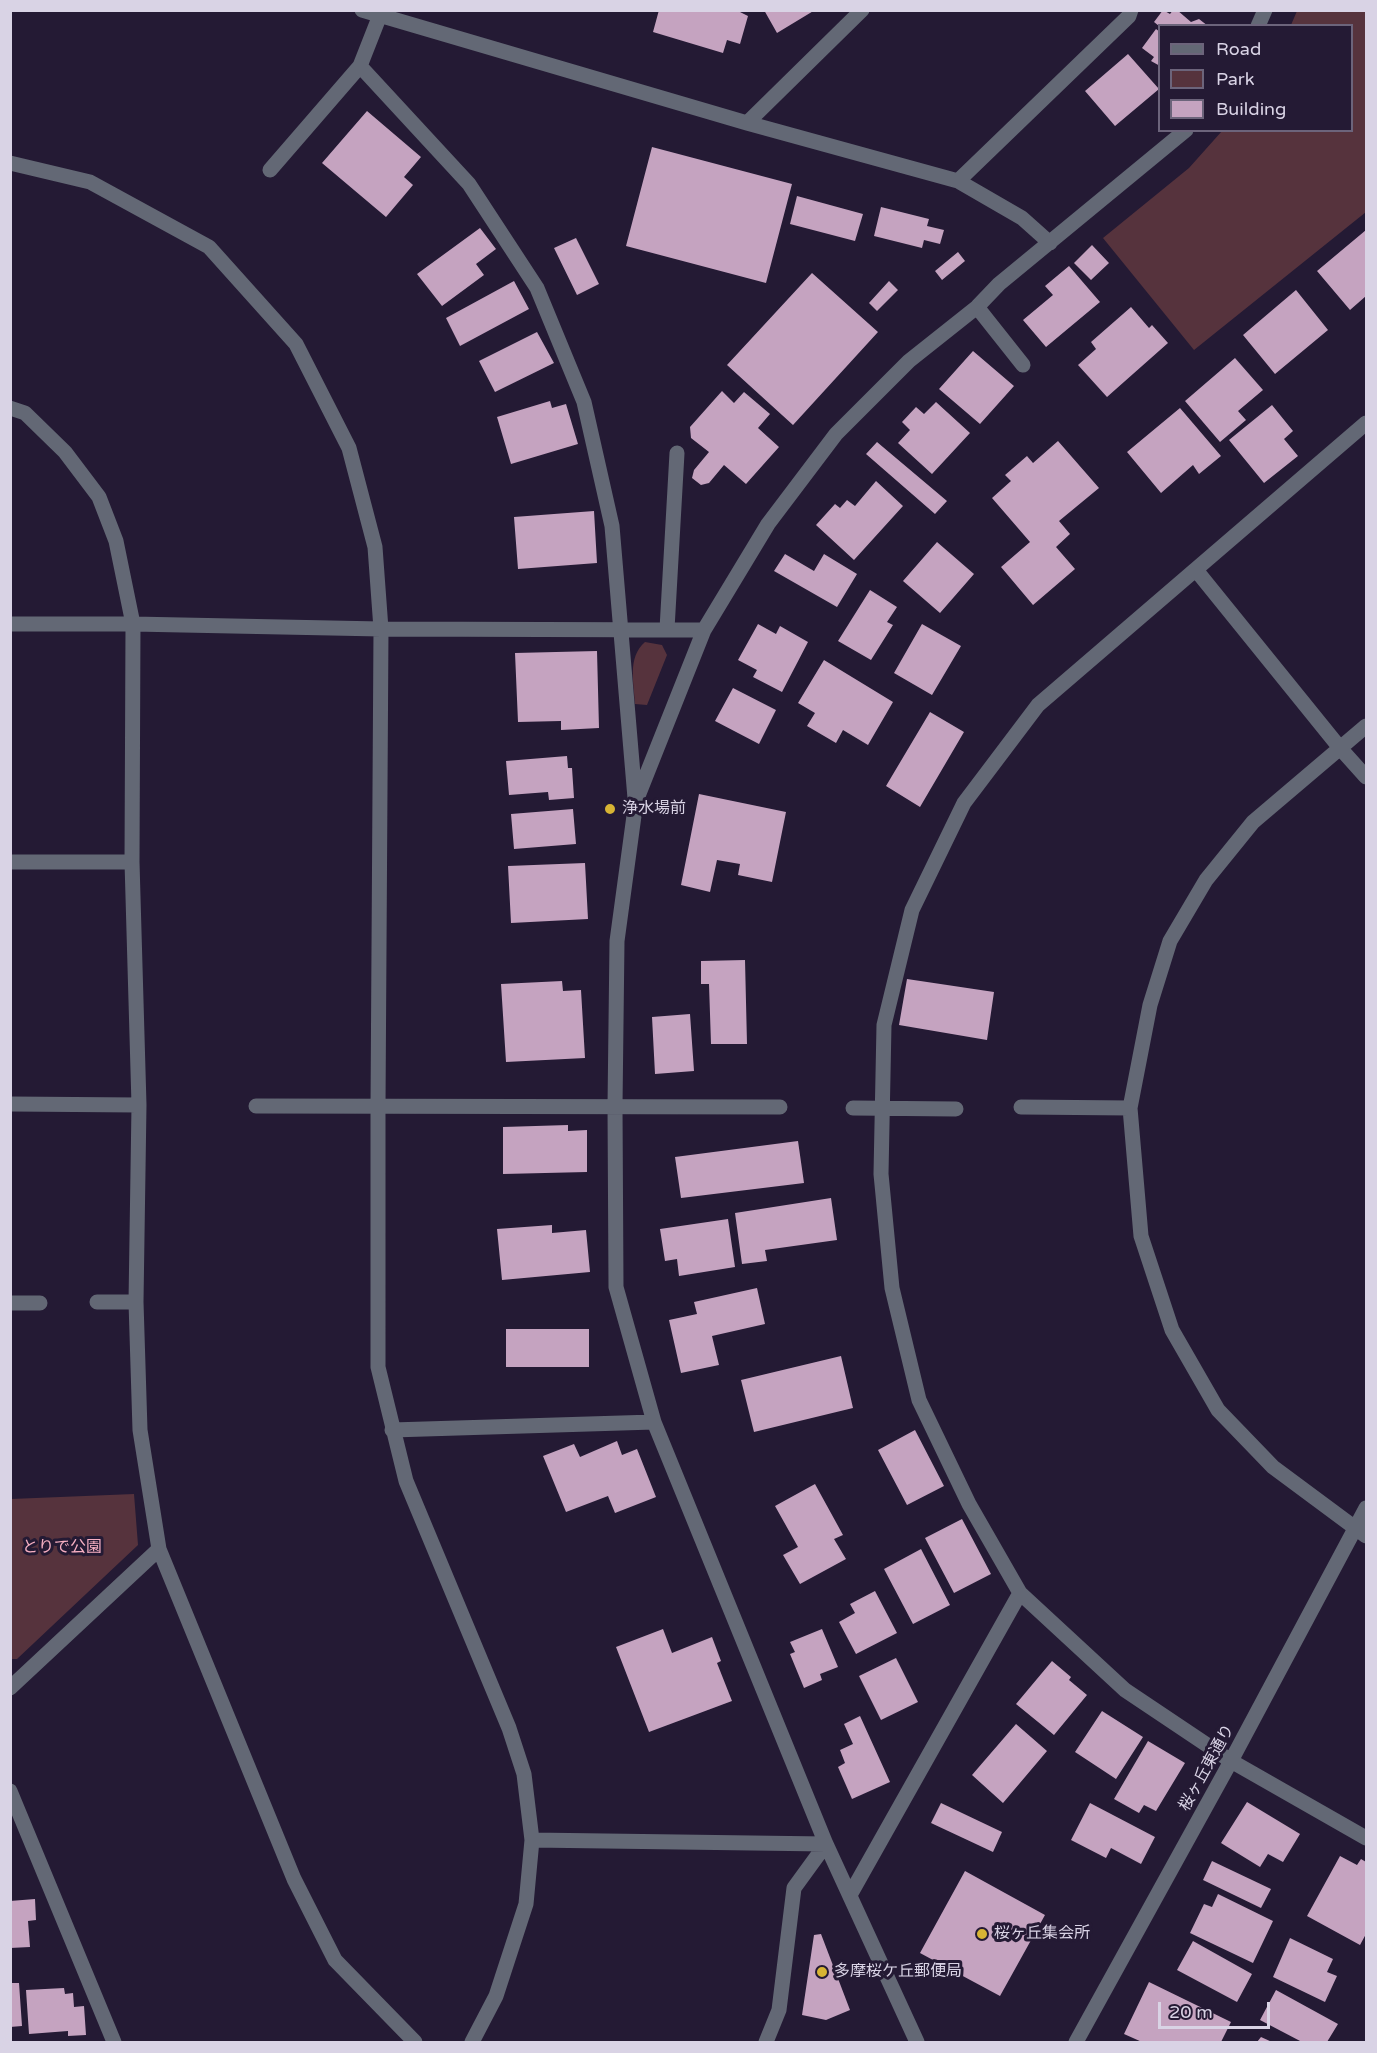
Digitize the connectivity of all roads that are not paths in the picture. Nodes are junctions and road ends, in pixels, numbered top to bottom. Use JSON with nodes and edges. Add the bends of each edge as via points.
{"nodes":[{"id":1,"x":362,"y":10,"type":"edge"},
{"id":2,"x":862,"y":10,"type":"edge"},
{"id":3,"x":1131,"y":10,"type":"edge"},
{"id":4,"x":1265,"y":10,"type":"edge"},
{"id":5,"x":382,"y":13,"type":"edge"},
{"id":6,"x":1259,"y":24,"type":"edge"},
{"id":7,"x":360,"y":66,"type":"junction"},
{"id":8,"x":747,"y":123,"type":"junction"},
{"id":9,"x":1184,"y":132,"type":"edge"},
{"id":10,"x":10,"y":163,"type":"edge"},
{"id":11,"x":270,"y":170,"type":"dead end"},
{"id":12,"x":958,"y":181,"type":"junction"},
{"id":13,"x":1050,"y":243,"type":"junction"},
{"id":14,"x":977,"y":307,"type":"junction"},
{"id":15,"x":1023,"y":365,"type":"dead end"},
{"id":16,"x":10,"y":408,"type":"edge"},
{"id":17,"x":1366,"y":423,"type":"edge"},
{"id":18,"x":677,"y":453,"type":"dead end"},
{"id":19,"x":1196,"y":570,"type":"junction"},
{"id":20,"x":10,"y":624,"type":"edge"},
{"id":21,"x":133,"y":624,"type":"junction"},
{"id":22,"x":381,"y":629,"type":"junction"},
{"id":23,"x":621,"y":629,"type":"junction"},
{"id":24,"x":667,"y":629,"type":"junction"},
{"id":25,"x":704,"y":630,"type":"junction"},
{"id":26,"x":1366,"y":726,"type":"edge"},
{"id":27,"x":1340,"y":748,"type":"junction"},
{"id":28,"x":1366,"y":777,"type":"edge"},
{"id":29,"x":636,"y":801,"type":"junction"},
{"id":30,"x":10,"y":862,"type":"edge"},
{"id":31,"x":132,"y":862,"type":"junction"},
{"id":32,"x":10,"y":1104,"type":"edge"},
{"id":33,"x":139,"y":1105,"type":"junction"},
{"id":34,"x":256,"y":1106,"type":"dead end"},
{"id":35,"x":615,"y":1106,"type":"junction"},
{"id":36,"x":378,"y":1107,"type":"junction"},
{"id":37,"x":780,"y":1107,"type":"dead end"},
{"id":38,"x":1021,"y":1107,"type":"dead end"},
{"id":39,"x":853,"y":1108,"type":"dead end"},
{"id":40,"x":883,"y":1108,"type":"junction"},
{"id":41,"x":1130,"y":1108,"type":"junction"},
{"id":42,"x":956,"y":1109,"type":"dead end"},
{"id":43,"x":97,"y":1302,"type":"dead end"},
{"id":44,"x":136,"y":1302,"type":"junction"},
{"id":45,"x":10,"y":1303,"type":"edge"},
{"id":46,"x":40,"y":1303,"type":"dead end"},
{"id":47,"x":654,"y":1422,"type":"junction"},
{"id":48,"x":392,"y":1430,"type":"junction"},
{"id":49,"x":1366,"y":1508,"type":"edge"},
{"id":50,"x":1361,"y":1533,"type":"edge"},
{"id":51,"x":159,"y":1549,"type":"junction"},
{"id":52,"x":1020,"y":1593,"type":"junction"},
{"id":53,"x":10,"y":1688,"type":"edge"},
{"id":54,"x":1231,"y":1761,"type":"junction"},
{"id":55,"x":10,"y":1791,"type":"edge"},
{"id":56,"x":1366,"y":1838,"type":"edge"},
{"id":57,"x":532,"y":1840,"type":"junction"},
{"id":58,"x":826,"y":1844,"type":"junction"},
{"id":59,"x":850,"y":1895,"type":"junction"},
{"id":60,"x":114,"y":2043,"type":"edge"},
{"id":61,"x":415,"y":2043,"type":"edge"},
{"id":62,"x":472,"y":2043,"type":"edge"},
{"id":63,"x":766,"y":2043,"type":"edge"},
{"id":64,"x":916,"y":2043,"type":"edge"},
{"id":65,"x":1076,"y":2043,"type":"edge"}],
"edges":[{"from":1,"to":5,"type":"street"},
{"from":2,"to":8,"type":"street"},
{"from":3,"to":12,"type":"street"},
{"from":4,"to":6,"type":"street"},
{"from":5,"to":7,"type":"street"},
{"from":5,"to":8,"type":"street"},
{"from":7,"to":11,"type":"street"},
{"from":7,"to":23,"type":"street","via":[[469,184],[537,288],[584,402],[612,526]]},
{"from":8,"to":12,"type":"street"},
{"from":9,"to":13,"type":"street"},
{"from":10,"to":22,"type":"street","via":[[90,182],[209,247],[296,344],[350,448],[375,547]]},
{"from":12,"to":13,"type":"street","via":[[1022,218]]},
{"from":13,"to":14,"type":"street"},
{"from":14,"to":15,"type":"street"},
{"from":14,"to":25,"type":"street","via":[[909,361],[836,434],[768,524]]},
{"from":16,"to":21,"type":"street","via":[[25,413],[65,452],[99,497],[116,541]]},
{"from":17,"to":19,"type":"street"},
{"from":18,"to":24,"type":"street"},
{"from":19,"to":27,"type":"street"},
{"from":19,"to":40,"type":"street","via":[[1038,705],[964,803],[912,910],[884,1025]]},
{"from":20,"to":21,"type":"street"},
{"from":21,"to":22,"type":"street"},
{"from":21,"to":31,"type":"street"},
{"from":22,"to":23,"type":"street"},
{"from":22,"to":36,"type":"street"},
{"from":23,"to":24,"type":"street"},
{"from":23,"to":29,"type":"street"},
{"from":24,"to":25,"type":"street"},
{"from":25,"to":29,"type":"street"},
{"from":26,"to":27,"type":"street"},
{"from":27,"to":28,"type":"street"},
{"from":27,"to":41,"type":"street","via":[[1253,822],[1206,880],[1170,941],[1150,1005]]},
{"from":29,"to":35,"type":"street","via":[[616,941]]},
{"from":30,"to":31,"type":"street"},
{"from":31,"to":33,"type":"street"},
{"from":32,"to":33,"type":"street"},
{"from":33,"to":44,"type":"street"},
{"from":34,"to":36,"type":"street"},
{"from":35,"to":36,"type":"street"},
{"from":35,"to":37,"type":"street"},
{"from":35,"to":47,"type":"street","via":[[616,1287]]},
{"from":36,"to":48,"type":"street","via":[[378,1367]]},
{"from":38,"to":41,"type":"street"},
{"from":39,"to":40,"type":"street"},
{"from":40,"to":42,"type":"street"},
{"from":40,"to":52,"type":"street","via":[[881,1174],[892,1288],[919,1400],[969,1504]]},
{"from":41,"to":50,"type":"street","via":[[1141,1236],[1172,1330],[1218,1410],[1273,1467]]},
{"from":43,"to":44,"type":"street"},
{"from":44,"to":51,"type":"street","via":[[140,1430]]},
{"from":45,"to":46,"type":"street"},
{"from":47,"to":48,"type":"street"},
{"from":47,"to":58,"type":"street"},
{"from":48,"to":57,"type":"street","via":[[406,1481],[515,1746],[524,1774]]},
{"from":49,"to":50,"type":"street","name":"桜ヶ丘東通り"},
{"from":50,"to":54,"type":"street","name":"桜ヶ丘東通り"},
{"from":51,"to":53,"type":"street"},
{"from":51,"to":61,"type":"street","via":[[294,1879],[335,1960]]},
{"from":52,"to":54,"type":"street","via":[[1125,1690]]},
{"from":52,"to":59,"type":"street"},
{"from":54,"to":56,"type":"street"},
{"from":54,"to":65,"type":"street","name":"桜ヶ丘東通り"},
{"from":55,"to":60,"type":"street"},
{"from":57,"to":58,"type":"street"},
{"from":57,"to":62,"type":"street","via":[[526,1904],[496,1996]]},
{"from":58,"to":59,"type":"street"},
{"from":58,"to":63,"type":"street","via":[[794,1888],[778,2010]]},
{"from":59,"to":64,"type":"street"}]}
